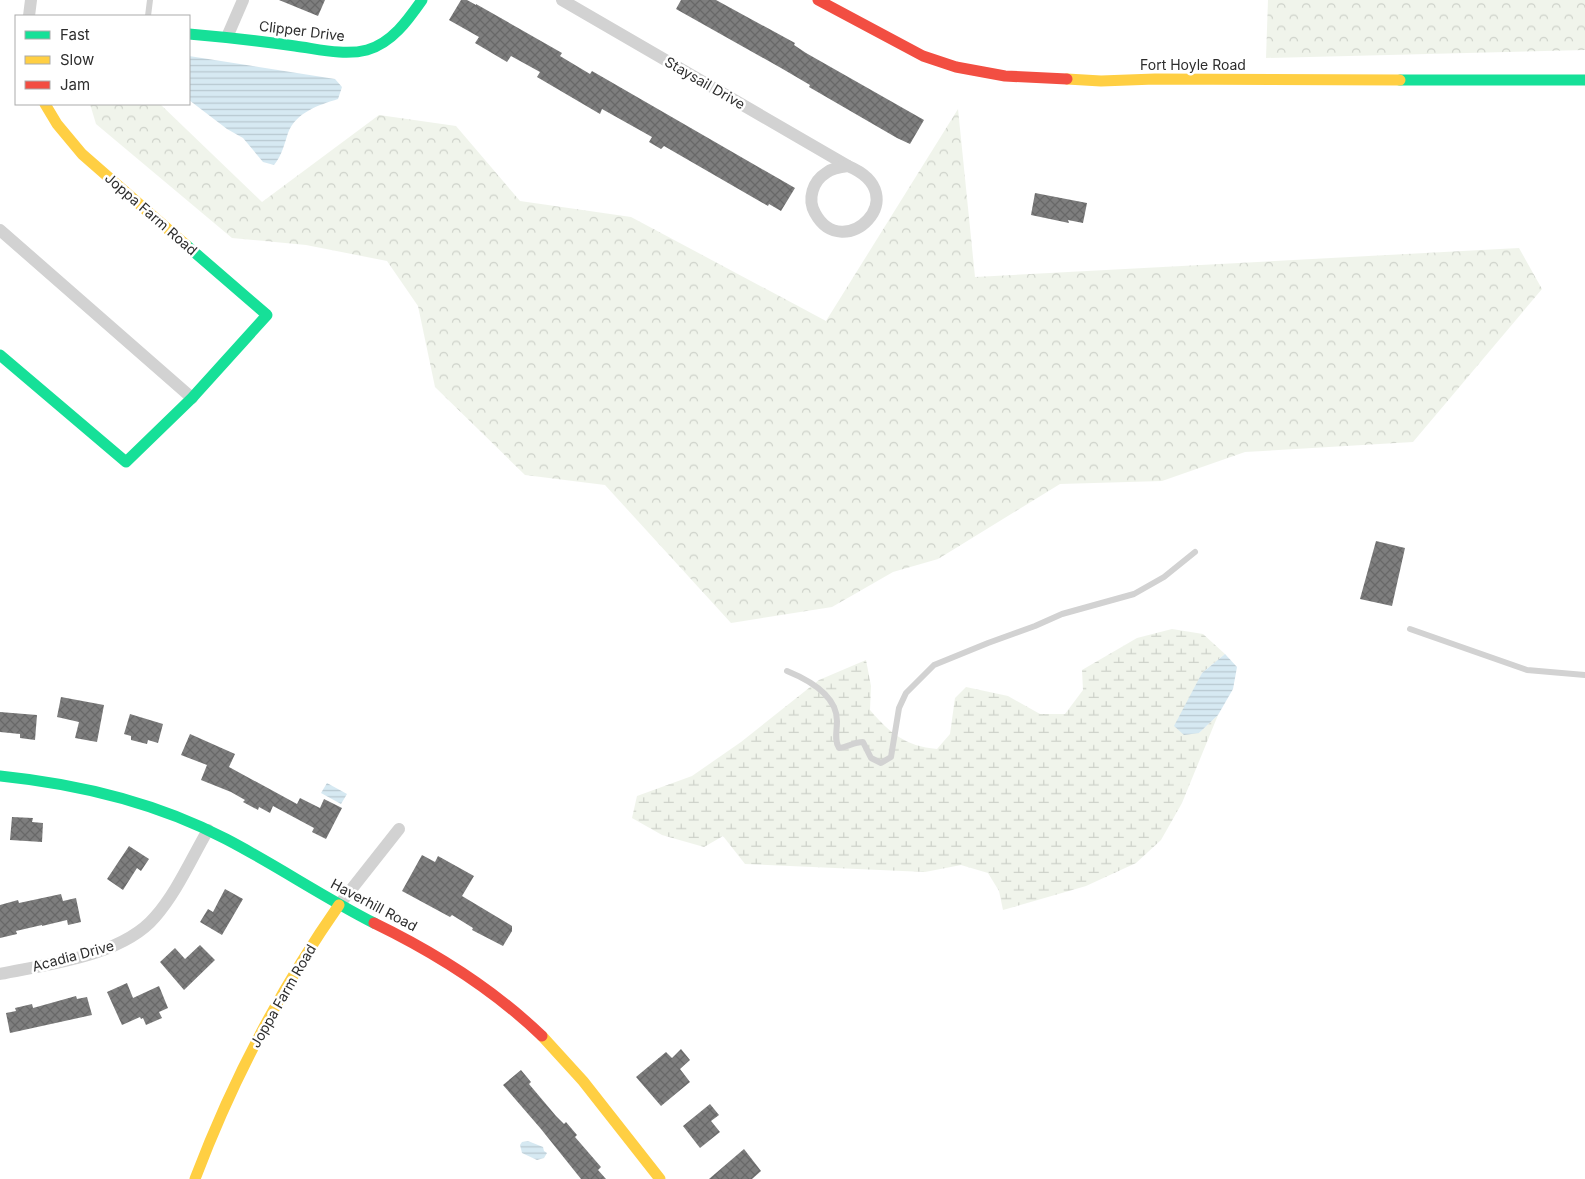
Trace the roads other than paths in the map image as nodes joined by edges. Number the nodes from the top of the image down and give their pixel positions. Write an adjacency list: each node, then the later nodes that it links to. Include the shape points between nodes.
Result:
1 (31, 0): 7 (street)
2 (150, 0): 8 (lane)
3 (243, 0): 10 (street)
4 (422, 0): 10 (street, Clipper Drive, via 395,33 368,49 340,52)
5 (562, 0): 13 (street, Staysail Drive)
6 (818, 0): 11 (street, Fort Hoyle Road, via 923,56 956,68 1005,76 1102,81 1155,78)
7 (29, 15)
8 (148, 15)
9 (190, 34): 10 (street, Clipper Drive)
10 (227, 37)
11 (1585, 80)
12 (45, 105): 16 (street, Joppa Farm Road, via 48,113 82,154 267,315)
13 (848, 166): 13 (street, Staysail Drive, via 866,176 872,184 876,204 872,214 858,228 836,231 826,227 816,215 811,199 813,188 827,172)
14 (0, 230): 16 (street)
15 (0, 355): 16 (street, via 126,462)
16 (192, 398)
17 (1195, 552): 19 (lane, via 1164,577 1134,594 1062,614 934,666 906,693 899,708 891,757 881,763 871,758 862,742 839,748 835,742 837,712 830,698)
18 (1410, 629): 20 (lane, via 1528,670)
19 (787, 671)
20 (1585, 675)
21 (0, 776): 23 (street, Haverhill Road, via 67,784 108,794 174,815)
22 (399, 829): 24 (street, Joppa Farm Road)
23 (208, 830): 24 (street, Haverhill Road); 25 (street, Acadia Drive, via 168,901 140,931 106,950)
24 (339, 905): 26 (street, Joppa Farm Road, via 255,1042 225,1104); 27 (street, Haverhill Road, via 467,973 534,1027 607,1110)
25 (0, 974)
26 (195, 1179)
27 (660, 1179)

